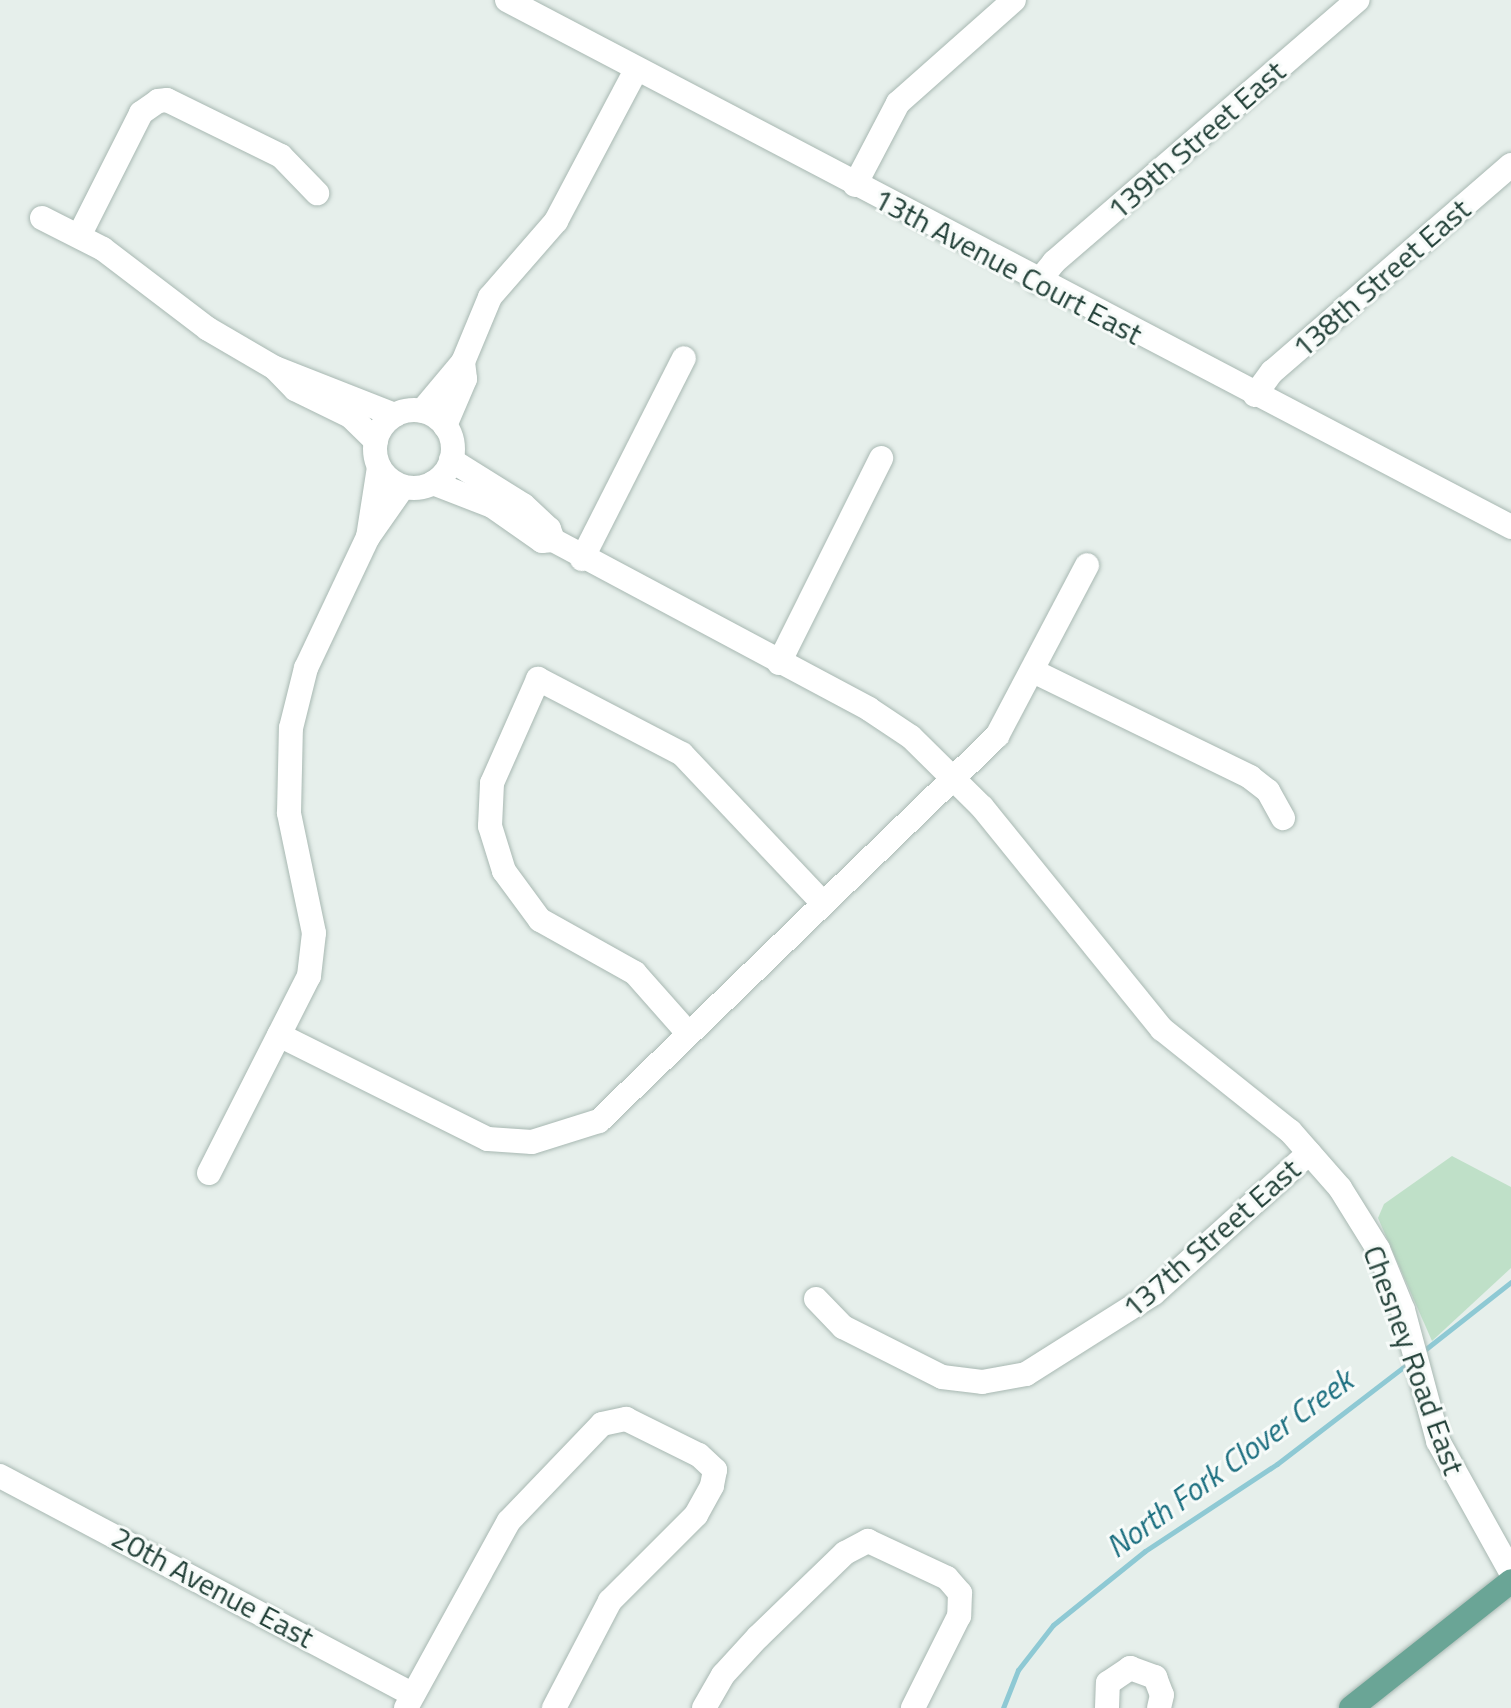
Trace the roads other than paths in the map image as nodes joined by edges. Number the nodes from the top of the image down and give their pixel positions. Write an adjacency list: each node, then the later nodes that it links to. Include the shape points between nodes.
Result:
1 (507, 0): 4 (street, 13th Avenue Court East)
2 (1014, 0): 6 (street, via 898,103)
3 (1358, 0): 10 (street, 139th Street East, via 1054,262)
4 (635, 72): 6 (street, 13th Avenue Court East); 12 (street, via 562,211 490,297)
5 (1511, 165): 14 (street, 138th Street East, via 1272,372)
6 (855, 185): 10 (street, 13th Avenue Court East)
7 (317, 193): 9 (street, via 281,156 167,100 158,101 141,113)
8 (42, 218): 9 (street)
9 (79, 236): 13 (street, via 208,329)
10 (1038, 282): 14 (street, 13th Avenue Court East)
11 (684, 358): 27 (street)
12 (463, 362): 15 (street); 17 (street, via 465,379)
13 (275, 368): 16 (street); 18 (street, via 295,389 350,416)
14 (1255, 395): 24 (street, 13th Avenue Court East)
15 (422, 411): 16 (street); 17 (street)
16 (395, 415): 18 (street)
17 (445, 426): 20 (street, via 453,444)
18 (376, 441): 21 (street)
19 (881, 458): 29 (street)
20 (451, 460): 22 (street); 26 (street, via 523,505 549,529)
21 (379, 467): 23 (street); 25 (street)
22 (433, 483): 23 (street); 26 (street, via 492,506 542,541)
23 (403, 487): 25 (street)
24 (1511, 527)
25 (368, 537): 35 (street, via 306,668 291,728 289,813 314,942 309,976)
26 (553, 540): 27 (street, Chesney Road East)
27 (582, 559): 29 (street, Chesney Road East)
28 (1087, 565): 30 (street)
29 (779, 663): 31 (street, Chesney Road East, via 888,720)
30 (1033, 671): 31 (street, via 997,736); 32 (street, via 1250,777 1268,791)
31 (956, 778): 33 (street); 36 (street, Chesney Road East, via 1162,1029 1273,1116)
32 (1283, 818)
33 (823, 903): 34 (street); 34 (street, via 682,754 538,679 492,783 490,826 504,871 540,920 635,973)
34 (688, 1033): 35 (street, via 599,1121 520,1143 459,1130)
35 (279, 1035): 37 (street)
36 (1309, 1153): 38 (street, 137th Street East, via 1154,1293 1026,1374 982,1382 942,1377 843,1327); 40 (street, Chesney Road East, via 1373,1239 1451,1472)
37 (209, 1173)
38 (816, 1299)
39 (0, 1476): 42 (street, 20th Avenue East)
40 (1511, 1572)
41 (1511, 1581): 48 (main road)
42 (409, 1701): 43 (street, via 509,1521 602,1424 618,1419 636,1422 699,1455 715,1470 705,1504 610,1601)
43 (554, 1708)
44 (704, 1708): 45 (street, via 723,1675 758,1637 845,1553 874,1541 933,1570 960,1593 959,1616)
45 (913, 1708)
46 (1107, 1708): 47 (street, via 1108,1683 1130,1668 1155,1677 1162,1695)
47 (1159, 1708)
48 (1351, 1708)

